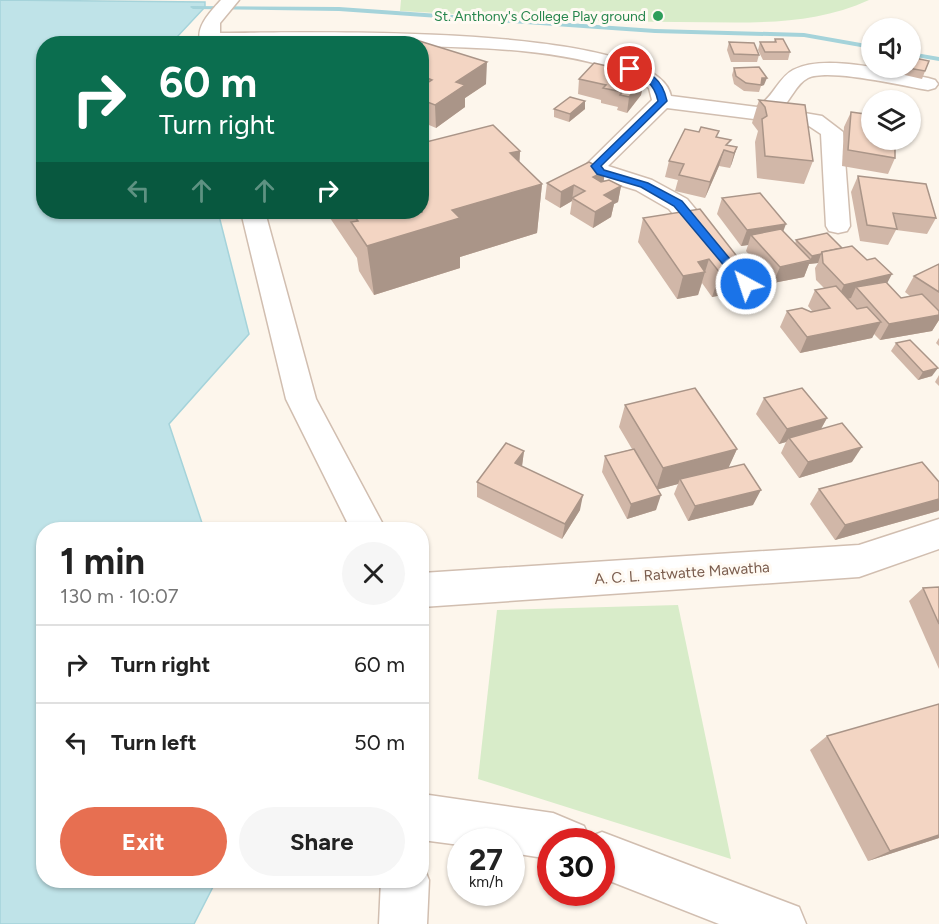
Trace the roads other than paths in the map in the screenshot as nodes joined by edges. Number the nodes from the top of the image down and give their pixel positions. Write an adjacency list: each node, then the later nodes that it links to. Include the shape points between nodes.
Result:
1 (230, 0): 2 (street, via 215,15)
2 (210, 36)
3 (429, 40): 5 (street, via 578,53 611,61 649,77 659,86)
4 (928, 84): 6 (street, via 838,70 809,71 799,74 777,106)
5 (662, 101): 6 (street); 9 (street, via 596,166 601,172 644,185 678,204)
6 (763, 112): 8 (street, via 815,120 832,132)
7 (254, 219): 10 (street, via 301,399)
8 (838, 226)
9 (746, 284)
10 (365, 522)
11 (939, 534): 12 (street, A. C. L. Ratwatte Mawatha, via 859,561)
12 (429, 590)
13 (429, 817): 14 (street)
14 (537, 834)
15 (615, 860): 18 (street)
16 (405, 888): 17 (street)
17 (403, 924)
18 (782, 924)

